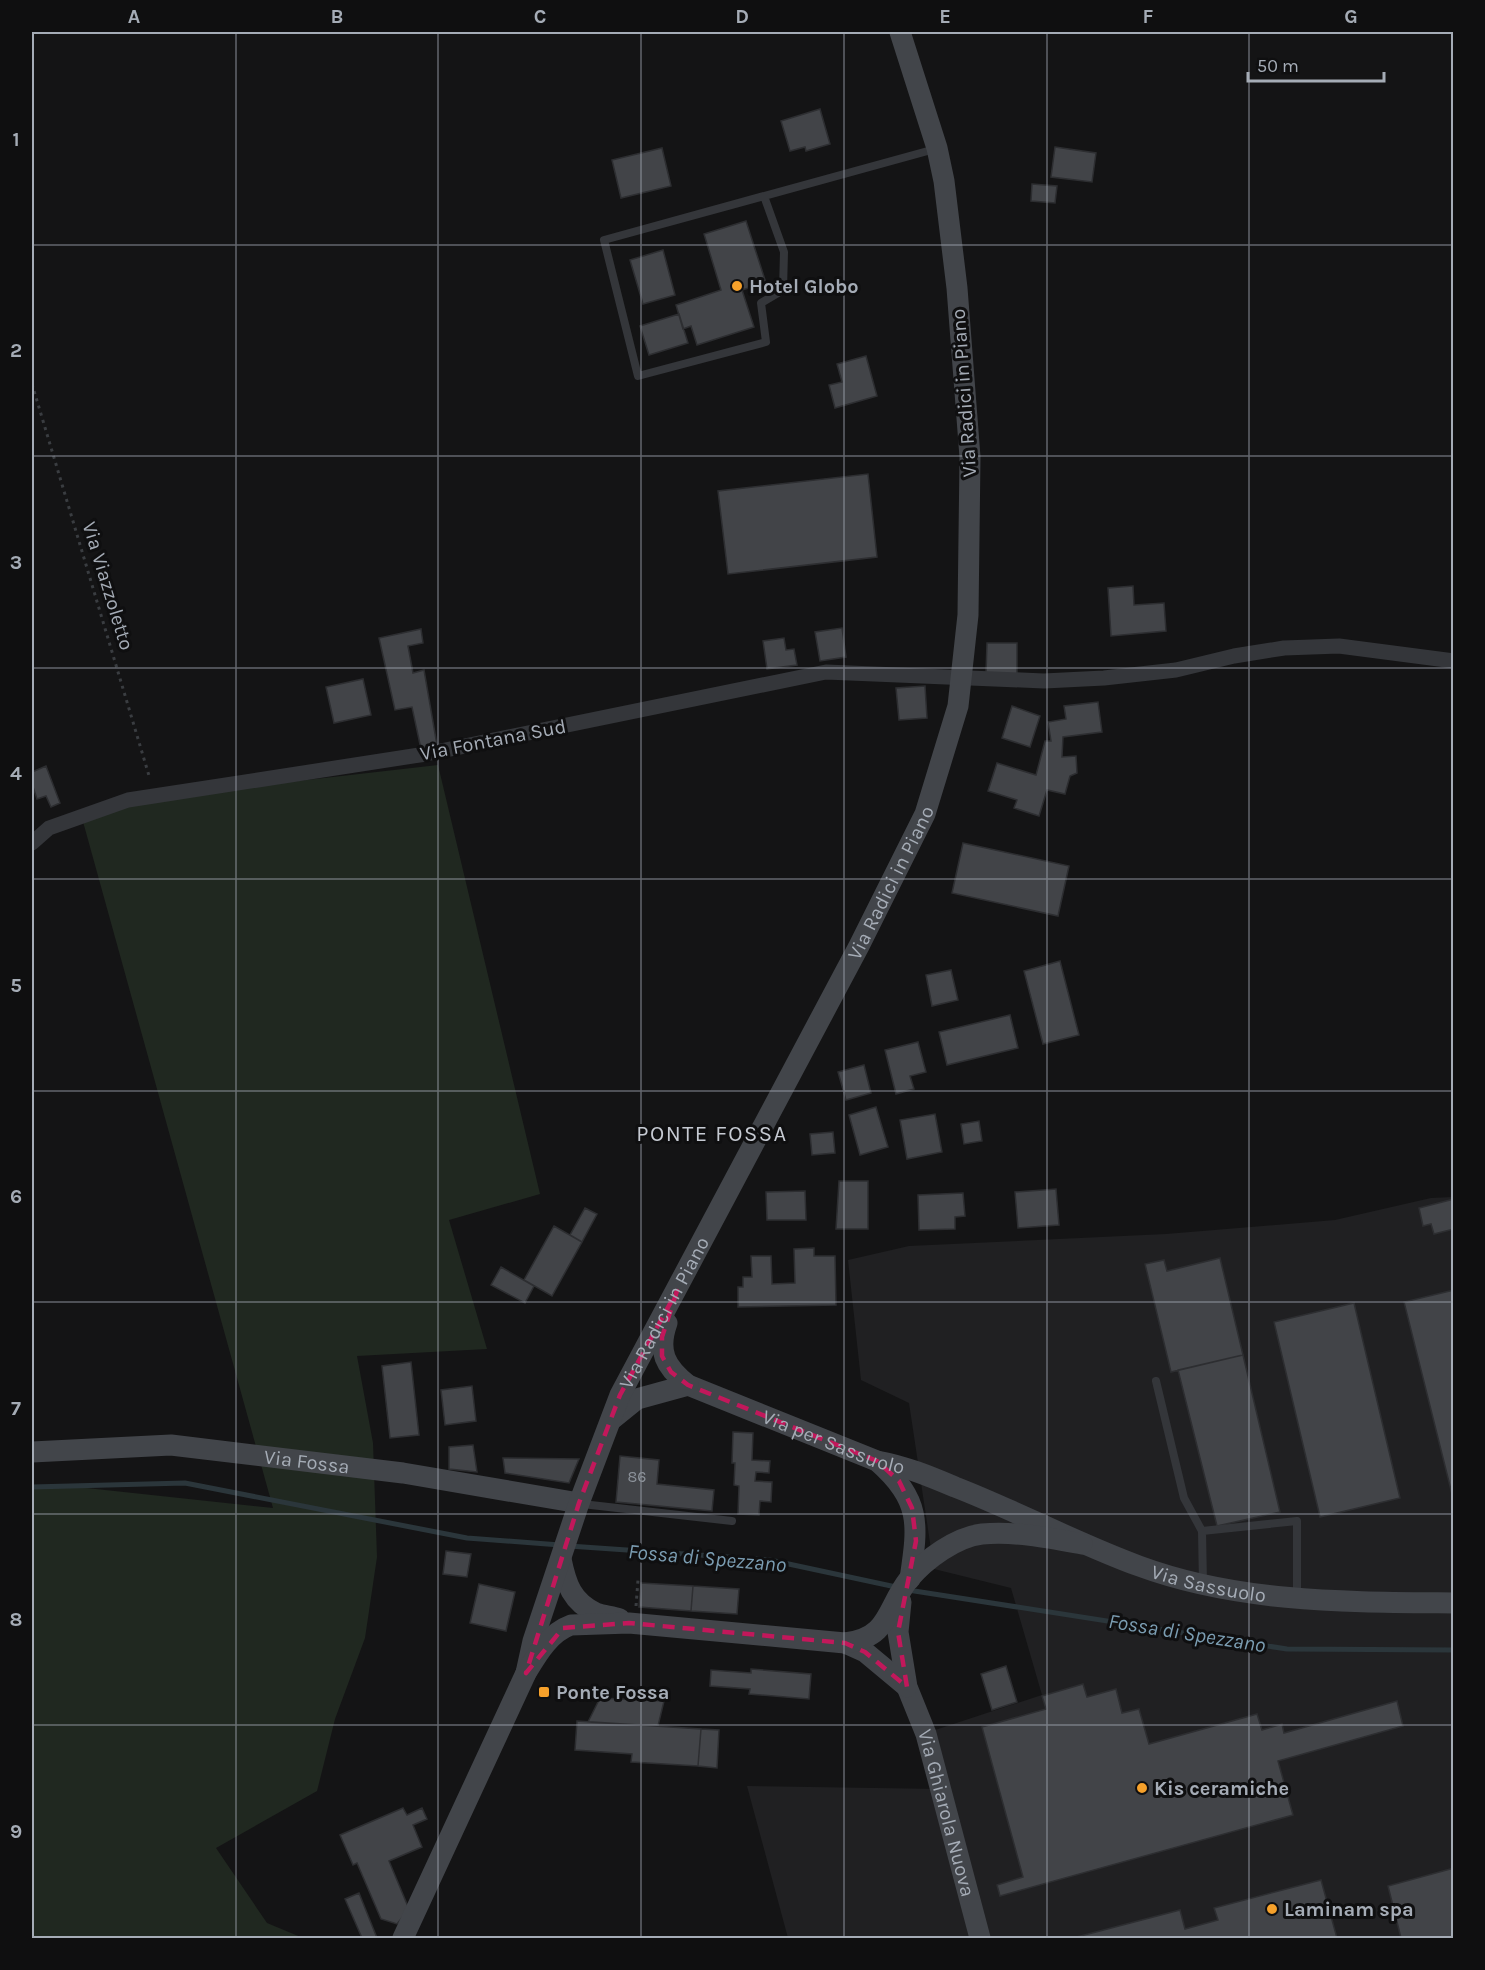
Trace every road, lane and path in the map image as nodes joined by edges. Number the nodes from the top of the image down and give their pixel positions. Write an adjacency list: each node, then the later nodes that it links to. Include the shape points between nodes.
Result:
1 (900, 32): 2 (street, Via Radici in Piano)
2 (937, 148): 3 (lane); 6 (street, Via Radici in Piano, via 957,288 970,457 968,615)
3 (764, 196): 3 (lane, via 604,240 638,376 766,342 761,303 783,290 784,252)
4 (32, 384): 7 (path, Via Viazzoletto)
5 (1454, 661): 6 (street, Via Fontana Sud, via 1339,646 1284,648 1104,678 1044,681)
6 (962, 676): 7 (street, Via Fontana Sud, via 826,672 426,754); 9 (street, Via Radici in Piano, via 958,706 925,814)
7 (156, 796): 8 (street, Via Fontana Sud, via 128,800 49,828)
8 (32, 843)
9 (677, 1291): 11 (street, via 662,1337 662,1356 671,1372); 12 (street, Via Radici in Piano, via 620,1395)
10 (1156, 1381): 18 (lane, via 1184,1498)
11 (688, 1385): 12 (street, via 637,1399); 14 (street, Via per Sassuolo)
12 (611, 1420): 16 (street, Via Radici in Piano)
13 (32, 1452): 16 (street, Via Fossa, via 171,1445 403,1473)
14 (878, 1461): 15 (street, Via per Sassuolo, via 901,1465); 21 (street, Via Ghiarola Nuova, via 899,1481 912,1508 916,1522)
15 (981, 1497): 19 (street, Via Sassuolo)
16 (579, 1503): 17 (lane); 20 (street, Via Radici in Piano)
17 (732, 1521)
18 (1202, 1531): 22 (lane); 23 (lane, via 1297,1521)
19 (1082, 1544): 21 (street, via 1030,1534 981,1534 950,1545); 22 (street, Via Sassuolo)
20 (560, 1570): 26 (street, via 579,1603 598,1614); 28 (street, Via Radici in Piano, via 533,1641)
21 (912, 1574): 25 (street, Via Ghiarola Nuova)
22 (1203, 1585): 23 (street, Via Sassuolo, via 1238,1593)
23 (1297, 1598): 24 (street, Via Sassuolo)
24 (1454, 1603)
25 (894, 1620): 27 (street, via 873,1635); 29 (street, Via Ghiarola Nuova)
26 (629, 1623): 27 (street); 28 (street, via 563,1628 543,1646)
27 (845, 1643): 29 (street, via 865,1652)
28 (526, 1673): 30 (street)
29 (907, 1687): 31 (street, Via Ghiarola Nuova, via 926,1734)
30 (403, 1938)
31 (980, 1938)

